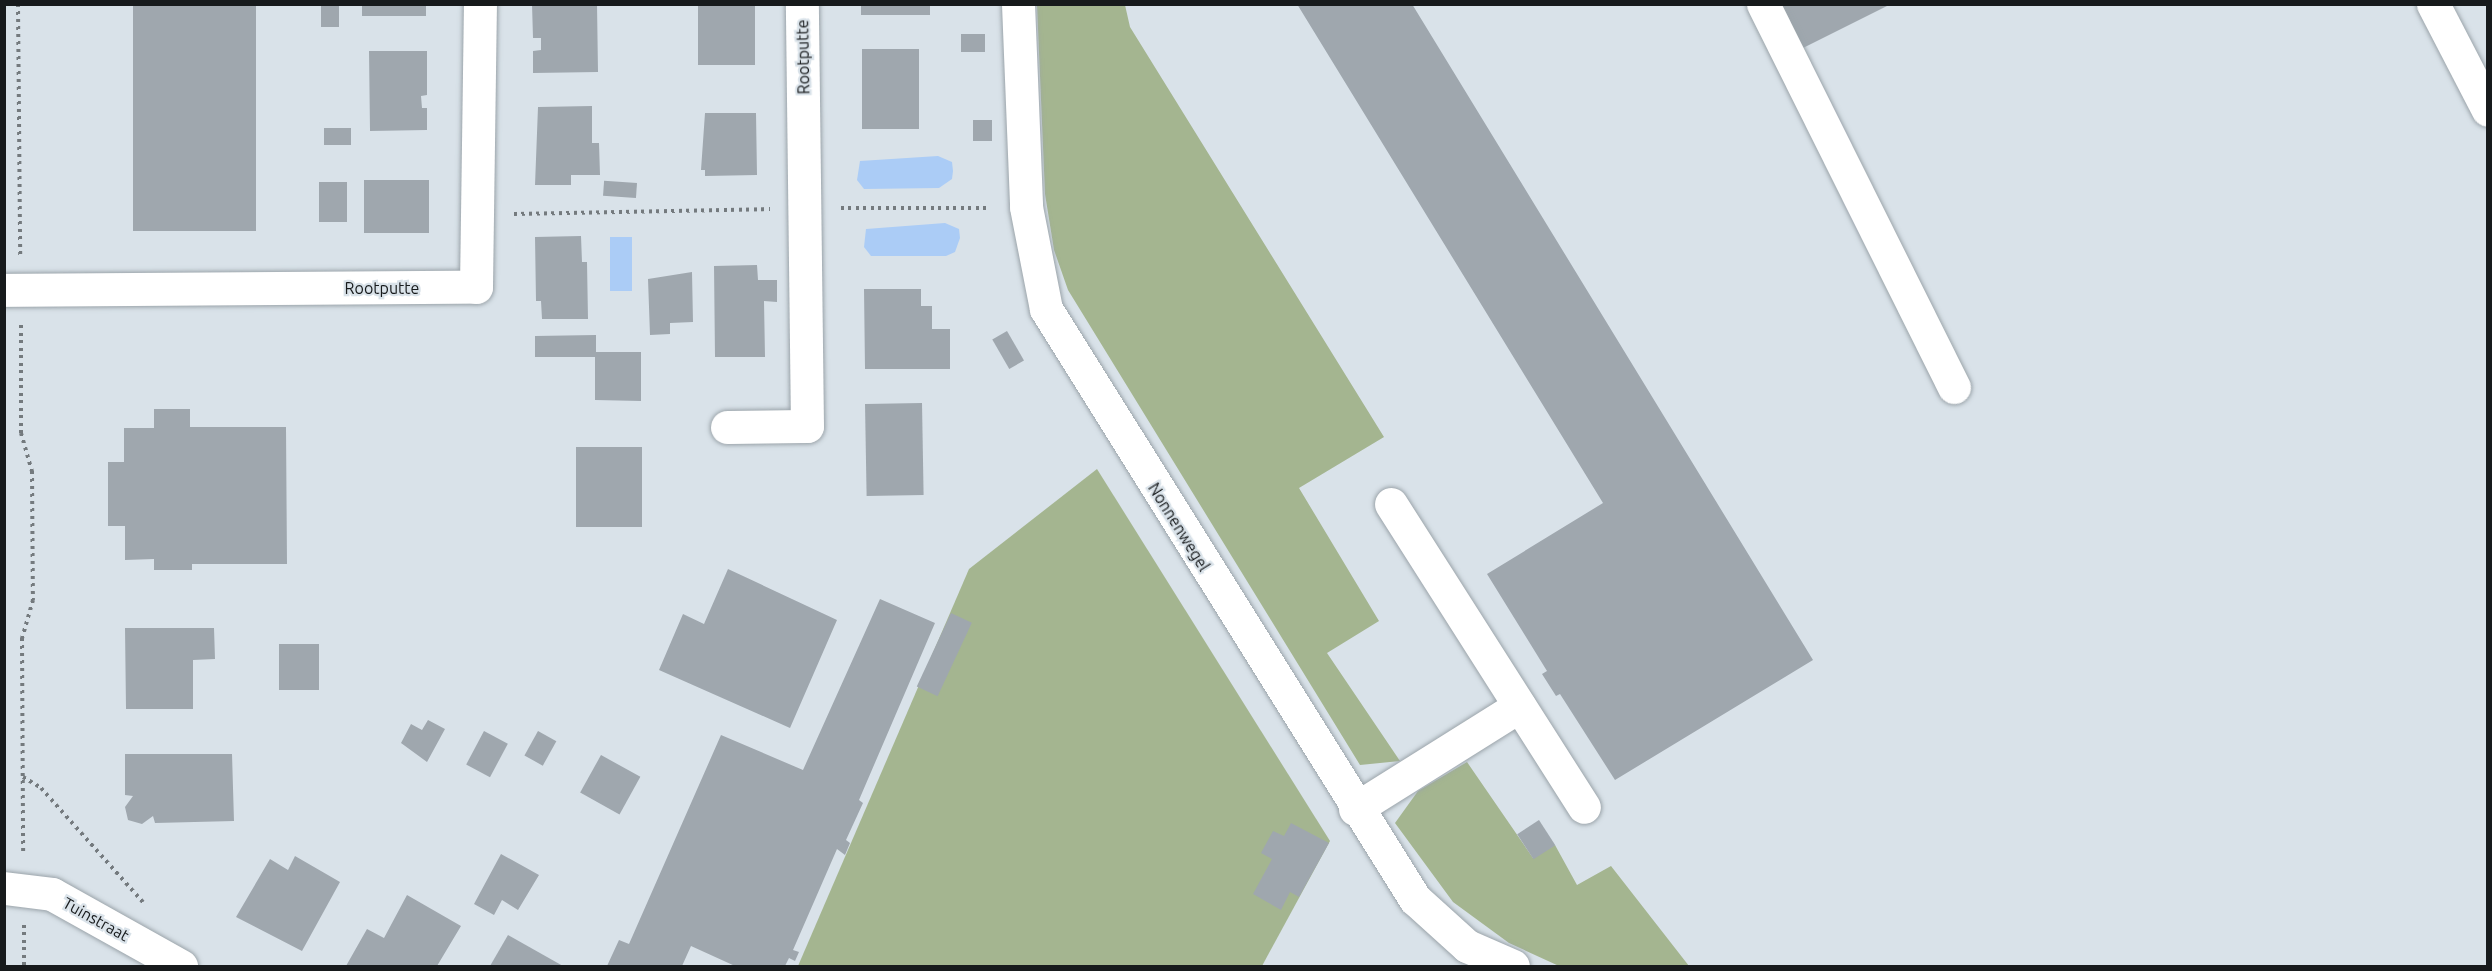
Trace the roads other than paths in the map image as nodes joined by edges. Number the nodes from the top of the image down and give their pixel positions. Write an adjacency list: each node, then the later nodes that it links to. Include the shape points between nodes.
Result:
1 (480, 4): 7 (street, Rootputte, via 476,287)
2 (802, 4): 9 (street, Rootputte, via 807,426)
3 (1018, 4): 13 (street, Nonnenwegel, via 1026,207 1046,309)
4 (1763, 4): 8 (street)
5 (2433, 4): 6 (street)
6 (2487, 110)
7 (12, 290)
8 (1954, 387)
9 (727, 427)
10 (1391, 504): 11 (street)
11 (1519, 706): 12 (street); 13 (street)
12 (1584, 807)
13 (1355, 809): 16 (street, Nonnenwegel, via 1415,898 1467,946)
14 (14, 890): 15 (street, Tuinstraat, via 52,894)
15 (181, 966)
16 (1513, 966)

